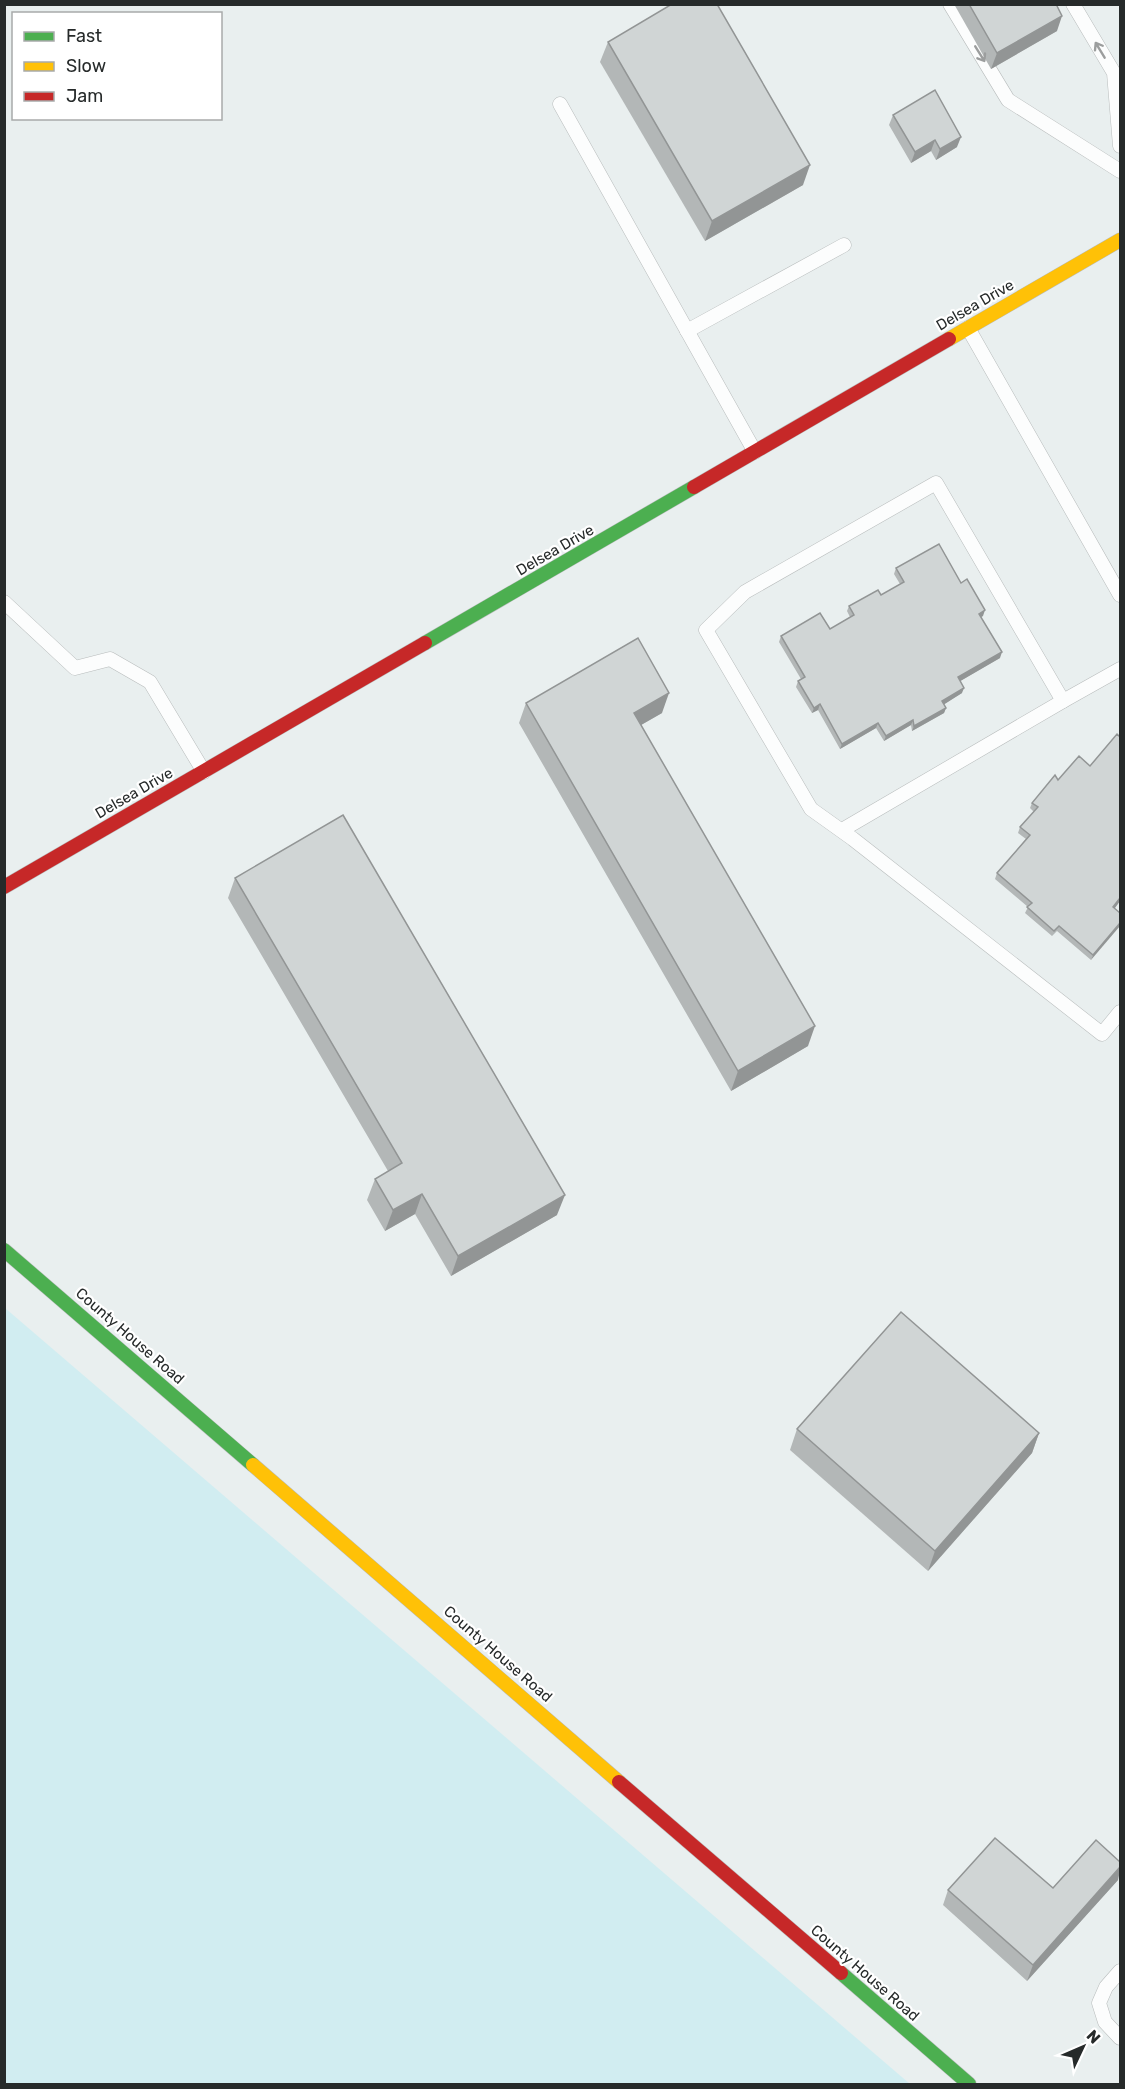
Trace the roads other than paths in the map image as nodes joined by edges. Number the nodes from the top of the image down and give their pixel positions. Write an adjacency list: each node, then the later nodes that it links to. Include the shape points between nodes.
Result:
1 (950, 4): 5 (lane, one-way to 5, via 1008,100)
2 (1073, 4): 4 (lane, one-way to 2, via 1114,73)
3 (560, 104): 9 (lane)
4 (1120, 146)
5 (1120, 171)
6 (1120, 240): 8 (main road, Delsea Drive)
7 (844, 245): 9 (lane)
8 (968, 328): 10 (main road, Delsea Drive); 11 (lane)
9 (687, 331): 10 (lane)
10 (755, 452): 15 (main road, Delsea Drive)
11 (1120, 595)
12 (4, 602): 15 (lane, via 75,668 110,659 150,682)
13 (1120, 669): 14 (lane)
14 (1063, 701): 16 (lane); 16 (lane, via 936,483 746,592 706,630 811,809)
15 (204, 772): 17 (main road, Delsea Drive)
16 (842, 830): 18 (lane, via 1102,1034)
17 (4, 887)
18 (1120, 1012)
19 (4, 1250): 22 (main road, County House Road)
20 (1120, 1971): 21 (lane, via 1106,1987 1100,2003 1105,2022)
21 (1120, 2038)
22 (969, 2085)

